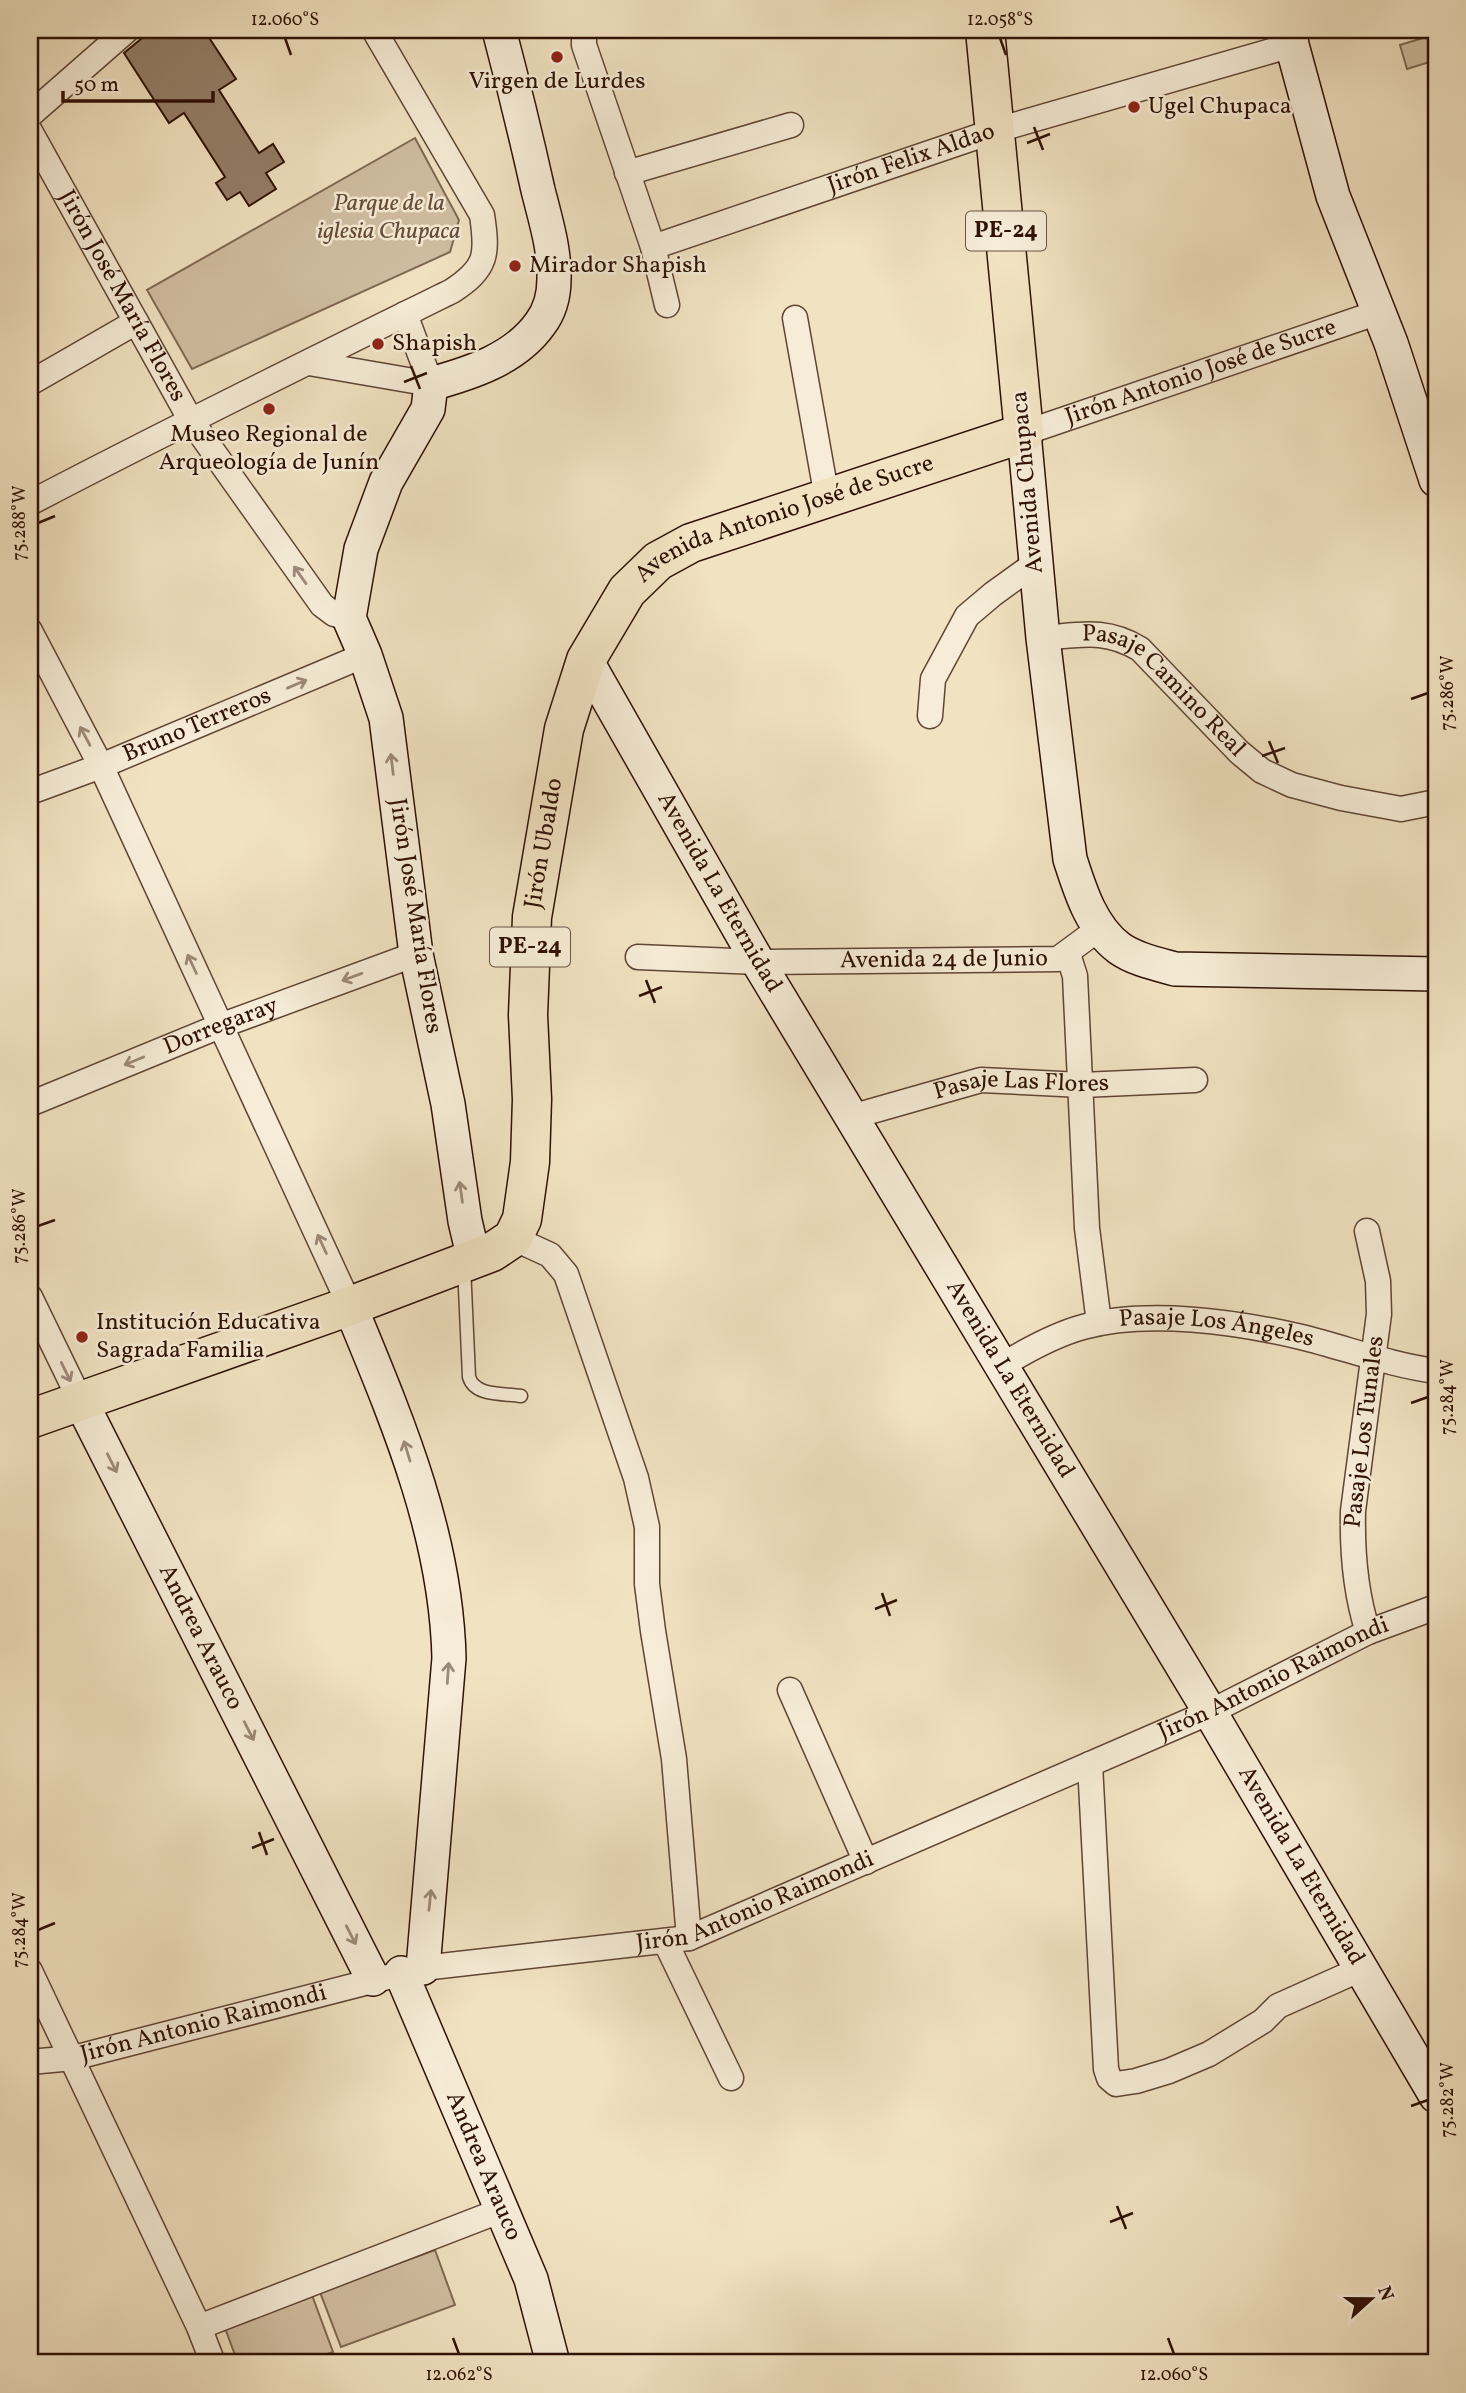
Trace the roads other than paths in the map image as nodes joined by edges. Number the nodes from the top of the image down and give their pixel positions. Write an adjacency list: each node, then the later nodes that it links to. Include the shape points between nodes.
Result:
1 (127, 30): 7 (street)
2 (374, 30): 15 (street, via 482,215 486,244 482,263 471,278)
3 (499, 30): 20 (street, via 548,230 555,277 551,302 542,322 507,355)
4 (584, 30): 11 (street, via 583,45)
5 (985, 30): 10 (highway, Avenida Chupaca / PE-24)
6 (1291, 37): 10 (street, Jirón Felix Aldao); 14 (street, via 1333,196)
7 (30, 115)
8 (791, 125): 11 (street)
9 (30, 131): 17 (street, Jirón José María Flores)
10 (997, 131): 12 (street, Jirón Felix Aldao); 22 (highway, Avenida Chupaca / PE-24)
11 (627, 173): 12 (street)
12 (653, 247): 13 (street)
13 (667, 305)
14 (1379, 312): 22 (street, Jirón Antonio José de Sucre); 23 (street)
15 (405, 314): 18 (street); 20 (street)
16 (795, 318): 24 (street)
17 (136, 322): 19 (street); 21 (street, Jirón José María Flores)
18 (309, 363): 20 (street); 21 (street)
19 (30, 383)
20 (431, 384): 27 (street, via 429,409 386,482 361,549)
21 (190, 419): 25 (street); 27 (street, Jirón José María Flores, one-way to 21, via 321,605)
22 (1024, 433): 24 (highway, Avenida Antonio José de Sucre / PE-24); 26 (street, Avenida Chupaca)
23 (1436, 480)
24 (827, 498): 31 (highway, Avenida Antonio José de Sucre / PE-24, via 691,543 658,561 627,591)
25 (30, 503)
26 (1036, 563): 29 (street, Avenida Chupaca); 32 (street, via 967,616 933,679)
27 (349, 618): 30 (street, Jirón José María Flores)
28 (30, 631): 33 (street, one-way to 28)
29 (1043, 638): 35 (street, Pasaje Camino Real, via 1105,634 1122,638 1140,649 1239,752 1262,771 1292,785 1402,809); 36 (street, Avenida Chupaca, via 1070,859)
30 (365, 655): 33 (street, Bruno Terreros, one-way to 30); 37 (street, Jirón José María Flores, one-way to 30, via 386,718)
31 (586, 660): 40 (street, Avenida La Eternidad); 48 (highway, Jirón Ubaldo / PE-24, via 564,729 532,917 530,1162 522,1219)
32 (930, 716)
33 (101, 766): 34 (street, Bruno Terreros); 42 (street, one-way to 33)
34 (30, 792)
35 (1436, 802)
36 (1100, 928): 38 (street, Avenida 24 de Junio); 41 (street, via 1120,949 1175,969)
37 (416, 954): 42 (street, Dorregaray, one-way to 42); 49 (street, Jirón José María Flores, one-way to 37, via 448,1104)
38 (1068, 954): 40 (street, Avenida 24 de Junio, via 1058,959); 44 (street, via 1075,976)
39 (638, 957): 40 (street, Avenida 24 de Junio)
40 (758, 962): 46 (street, Avenida La Eternidad)
41 (1436, 974)
42 (220, 1026): 45 (street, Dorregaray, one-way to 45); 51 (street, one-way to 42)
43 (1195, 1080): 44 (street, Pasaje Las Flores)
44 (1082, 1086): 46 (street, Pasaje Las Flores, via 981,1080); 52 (street, via 1089,1248)
45 (30, 1104)
46 (851, 1117): 54 (street, Avenida La Eternidad)
47 (1367, 1231): 53 (street, Pasaje Los Tunales, via 1378,1281)
48 (513, 1238): 49 (highway); 65 (street, via 550,1255 566,1274 636,1478 647,1527 647,1584 674,1759)
49 (469, 1261): 51 (highway); 56 (lane, via 471,1384 478,1391)
50 (30, 1297): 57 (street, Andrea Arauco, one-way to 57)
51 (350, 1306): 57 (highway); 69 (street, one-way to 51, via 449,1658 448,1614 431,1529 401,1430)
52 (1099, 1323): 53 (street, Pasaje Los Ángeles, via 1150,1318 1221,1323 1301,1337); 54 (street, Pasaje Los Ángeles, via 1046,1341)
53 (1375, 1358): 55 (street, Pasaje Los Ángeles); 60 (street, Pasaje Los Tunales, via 1352,1541)
54 (1001, 1366): 62 (street, Avenida La Eternidad)
55 (1436, 1371)
56 (521, 1395)
57 (81, 1402): 58 (highway); 69 (street, Andrea Arauco, one-way to 69)
58 (30, 1419)
59 (1436, 1607): 60 (street, Jirón Antonio Raimondi)
60 (1368, 1632): 62 (street, Jirón Antonio Raimondi)
61 (790, 1690): 64 (street)
62 (1210, 1712): 63 (street, Jirón Antonio Raimondi); 67 (street, Avenida La Eternidad)
63 (1090, 1764): 64 (street, Jirón Antonio Raimondi); 67 (street, via 1106,2069 1116,2084 1169,2071 1209,2054 1263,2021 1278,2006)
64 (866, 1861): 65 (street, Jirón Antonio Raimondi)
65 (689, 1938): 66 (street, Jirón Antonio Raimondi)
66 (665, 1941): 69 (street, Jirón Antonio Raimondi); 72 (street)
67 (1361, 1969): 73 (street, Avenida La Eternidad)
68 (30, 1971): 70 (street)
69 (399, 1974): 70 (street, Jirón Antonio Raimondi); 74 (street, Andrea Arauco)
70 (73, 2058): 71 (street, Jirón Antonio Raimondi); 75 (street)
71 (30, 2062)
72 (731, 2078)
73 (1436, 2096)
74 (502, 2210): 75 (street); 77 (street, Andrea Arauco, via 531,2279)
75 (199, 2327): 76 (street)
76 (213, 2363)
77 (553, 2363)

